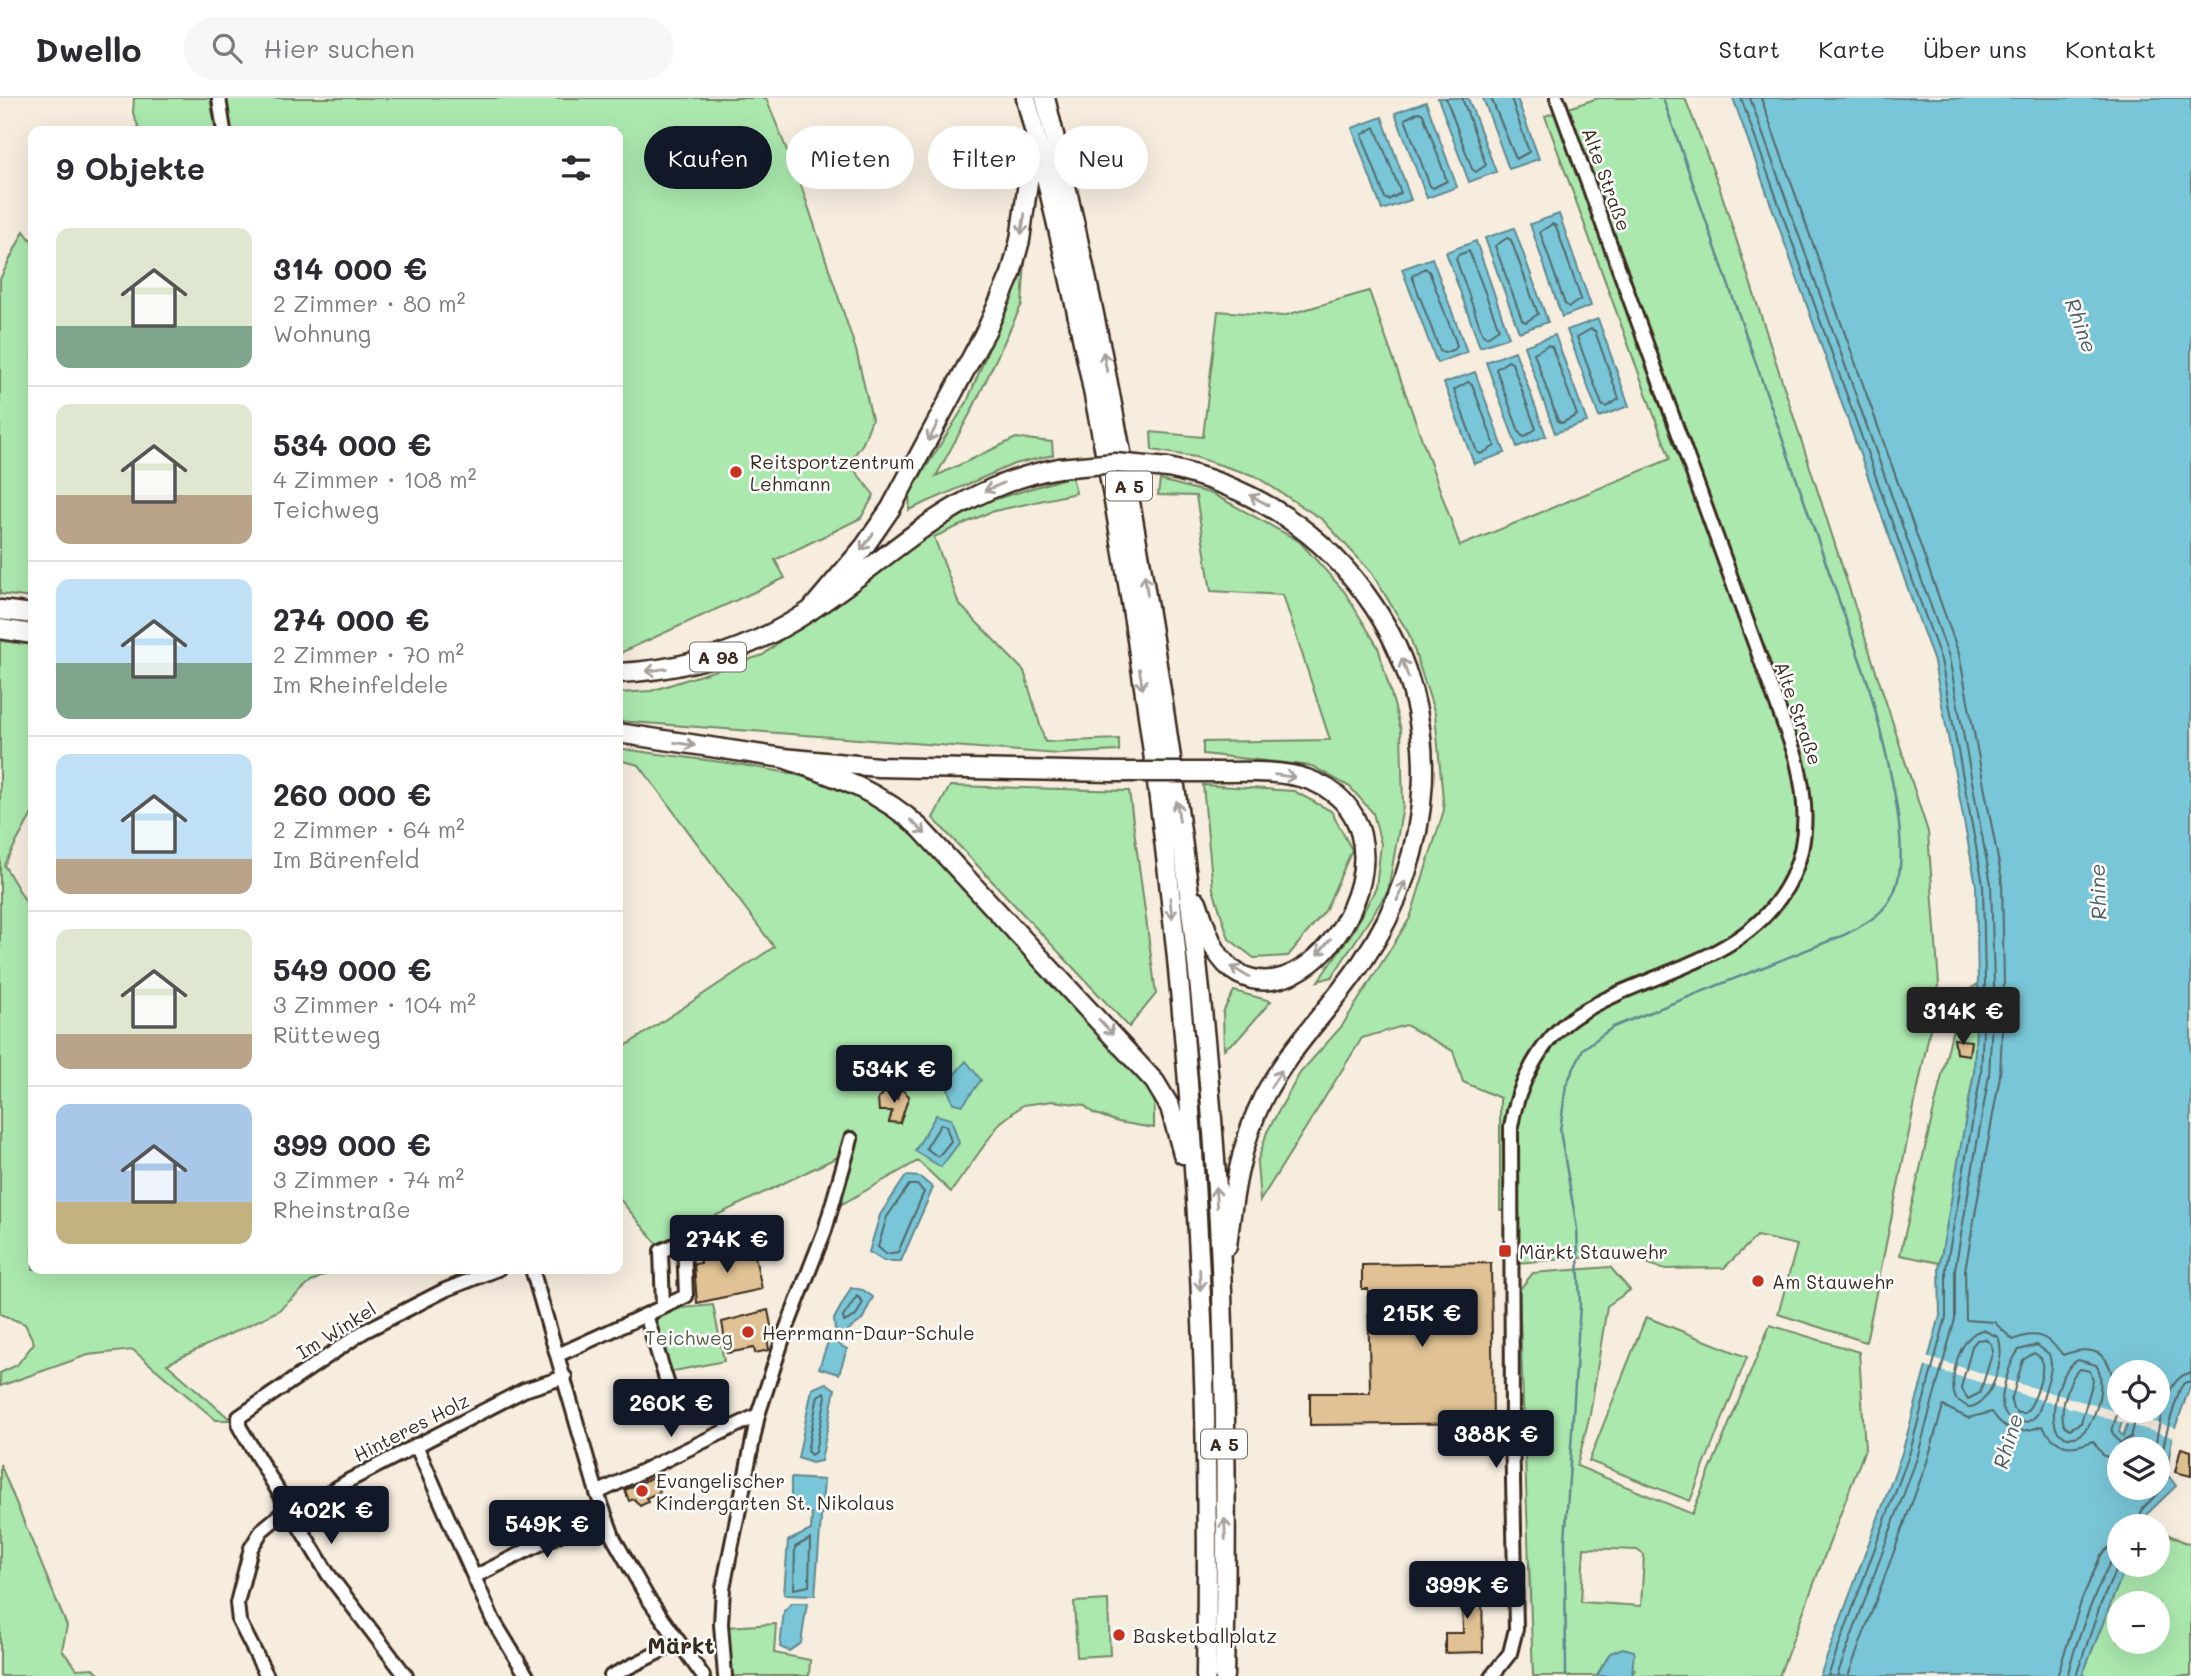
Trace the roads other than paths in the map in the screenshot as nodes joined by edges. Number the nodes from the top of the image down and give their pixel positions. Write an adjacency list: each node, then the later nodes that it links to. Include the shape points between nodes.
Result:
1 (219, 98): 5 (street)
2 (1026, 98): 6 (highway, A 5)
3 (1045, 98): 17 (highway, A 5, one-way to 3, via 1121,439)
4 (1557, 98): 35 (street, Alte Straße, via 1796,757 1803,784 1805,831 1784,894 1753,930 1707,957 1576,1016 1539,1055 1515,1100 1511,1127 1516,1629)
5 (223, 126)
6 (1033, 126)
7 (1040, 155): 19 (highway, A 5, one-way to 19, via 1101,439 1142,681 1176,953)
8 (1028, 189): 10 (highway, one-way to 10, via 1010,274 987,329 904,485 863,547)
9 (0, 610): 11 (highway)
10 (810, 611): 14 (highway, A 98, one-way to 14, via 713,659); 22 (highway, one-way to 10, bridge, via 1234,1186 1264,1097 1387,922 1405,882 1423,808 1417,709 1398,650 1382,619 1339,561 1287,516 1226,485 1168,468 1115,463 1015,478 951,508)
11 (28, 613)
12 (0, 629): 13 (highway)
13 (28, 633)
14 (623, 672)
15 (623, 734): 16 (highway, one-way to 16)
16 (783, 758): 17 (highway, one-way to 17, bridge, via 878,766 1217,772 1306,779 1336,796 1360,827 1365,845 1361,883 1343,921 1313,961 1278,981 1256,981 1236,973 1220,957); 19 (highway, one-way to 19, via 863,788 902,811 1128,1051 1170,1107)
17 (1188, 878): 22 (highway, A 5, one-way to 17)
18 (851, 1139): 28 (street, via 825,1230 783,1335)
19 (1196, 1212): 42 (highway, A 5, one-way to 42, via 1207,1455)
20 (485, 1274): 32 (street, Im Winkel, via 363,1332 239,1417 239,1426)
21 (534, 1274): 25 (street)
22 (1222, 1289): 43 (highway, A 5, one-way to 22)
23 (663, 1307): 23 (street, via 686,1296 684,1241 661,1251); 24 (street)
24 (646, 1315): 25 (street); 27 (street)
25 (558, 1355): 26 (street)
26 (565, 1377): 29 (street, Hinteres Holz, via 524,1390); 30 (street)
27 (672, 1398)
28 (758, 1415): 30 (street); 41 (street, via 723,1588)
29 (416, 1445): 32 (street, Hinteres Holz); 33 (street)
30 (597, 1493): 31 (street)
31 (604, 1511): 33 (street); 34 (street, via 625,1563)
32 (293, 1515): 36 (street, Hinteres Holz, via 279,1516 262,1530 240,1582 239,1621); 37 (street, via 328,1573)
33 (474, 1577): 38 (street, via 493,1620)
34 (677, 1643): 39 (street); 40 (street)
35 (1501, 1673)
36 (267, 1676)
37 (406, 1676)
38 (527, 1676)
39 (611, 1676)
40 (703, 1676)
41 (726, 1676)
42 (1206, 1676)
43 (1224, 1676)

